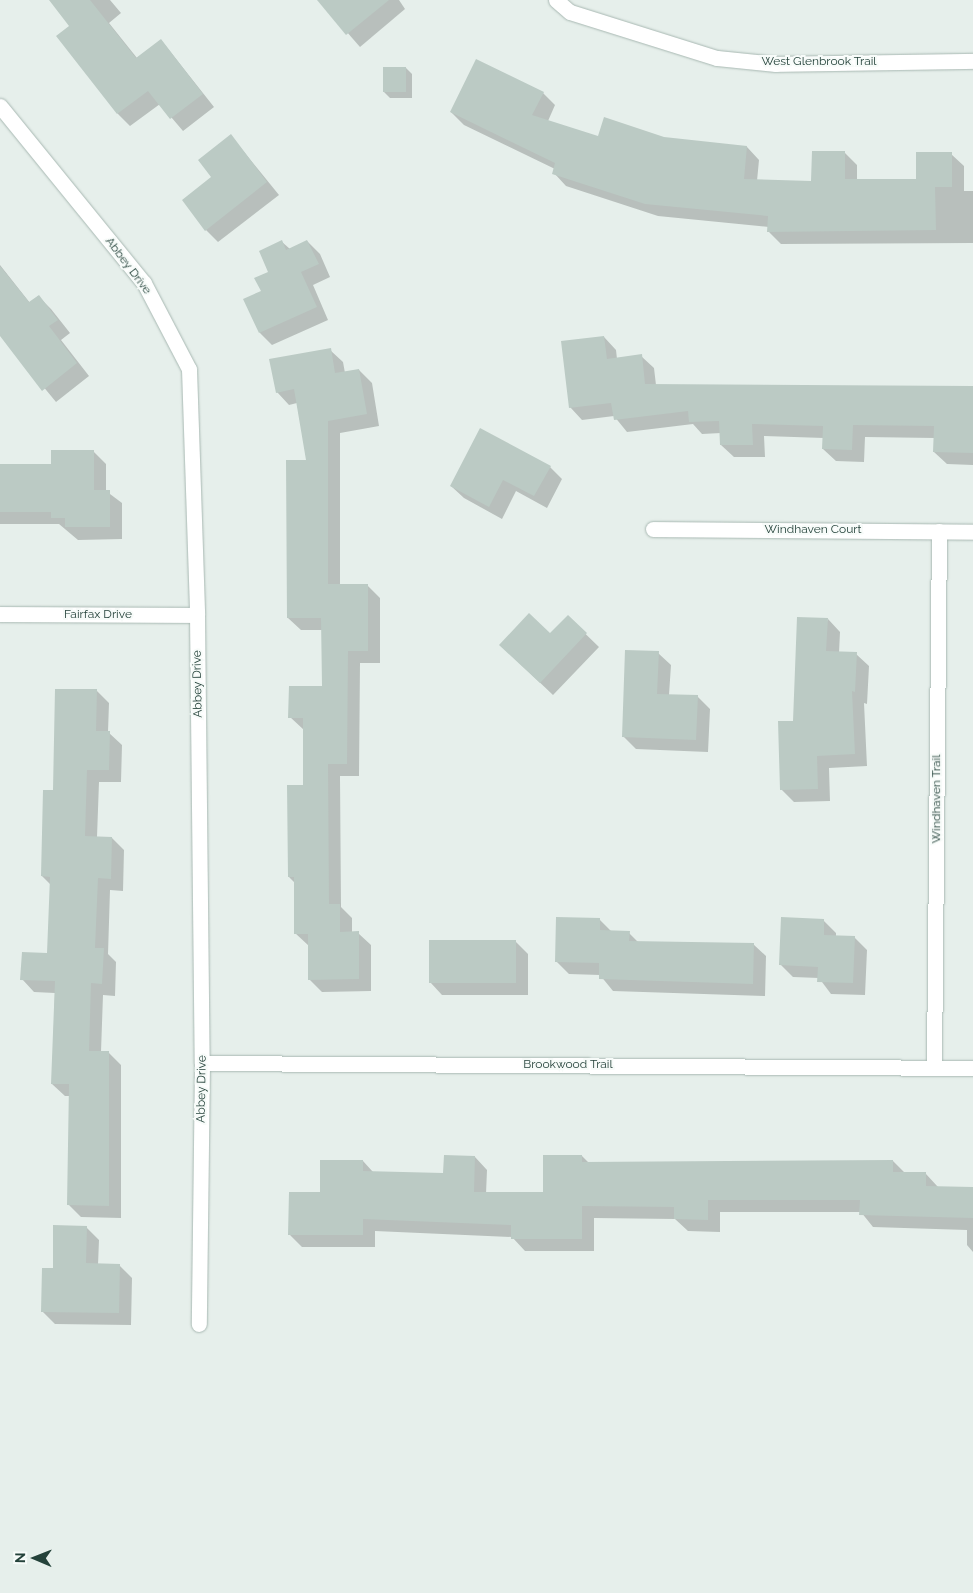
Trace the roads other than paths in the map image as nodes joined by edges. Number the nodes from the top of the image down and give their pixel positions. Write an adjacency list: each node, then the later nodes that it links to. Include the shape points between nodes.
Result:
1 (556, 0): 2 (street, West Glenbrook Trail, via 570,12 716,58 776,64)
2 (973, 61)
3 (0, 106): 8 (street, Abbey Drive, via 144,283 189,369)
4 (653, 529): 5 (street, Windhaven Court)
5 (939, 531): 6 (street, Windhaven Court); 10 (street, Windhaven Trail)
6 (973, 532)
7 (0, 614): 8 (street, Fairfax Drive)
8 (197, 616): 9 (street, Abbey Drive)
9 (202, 1063): 10 (street, Brookwood Trail); 12 (street, Abbey Drive)
10 (934, 1067): 11 (street, Brookwood Trail)
11 (973, 1068)
12 (199, 1324)

